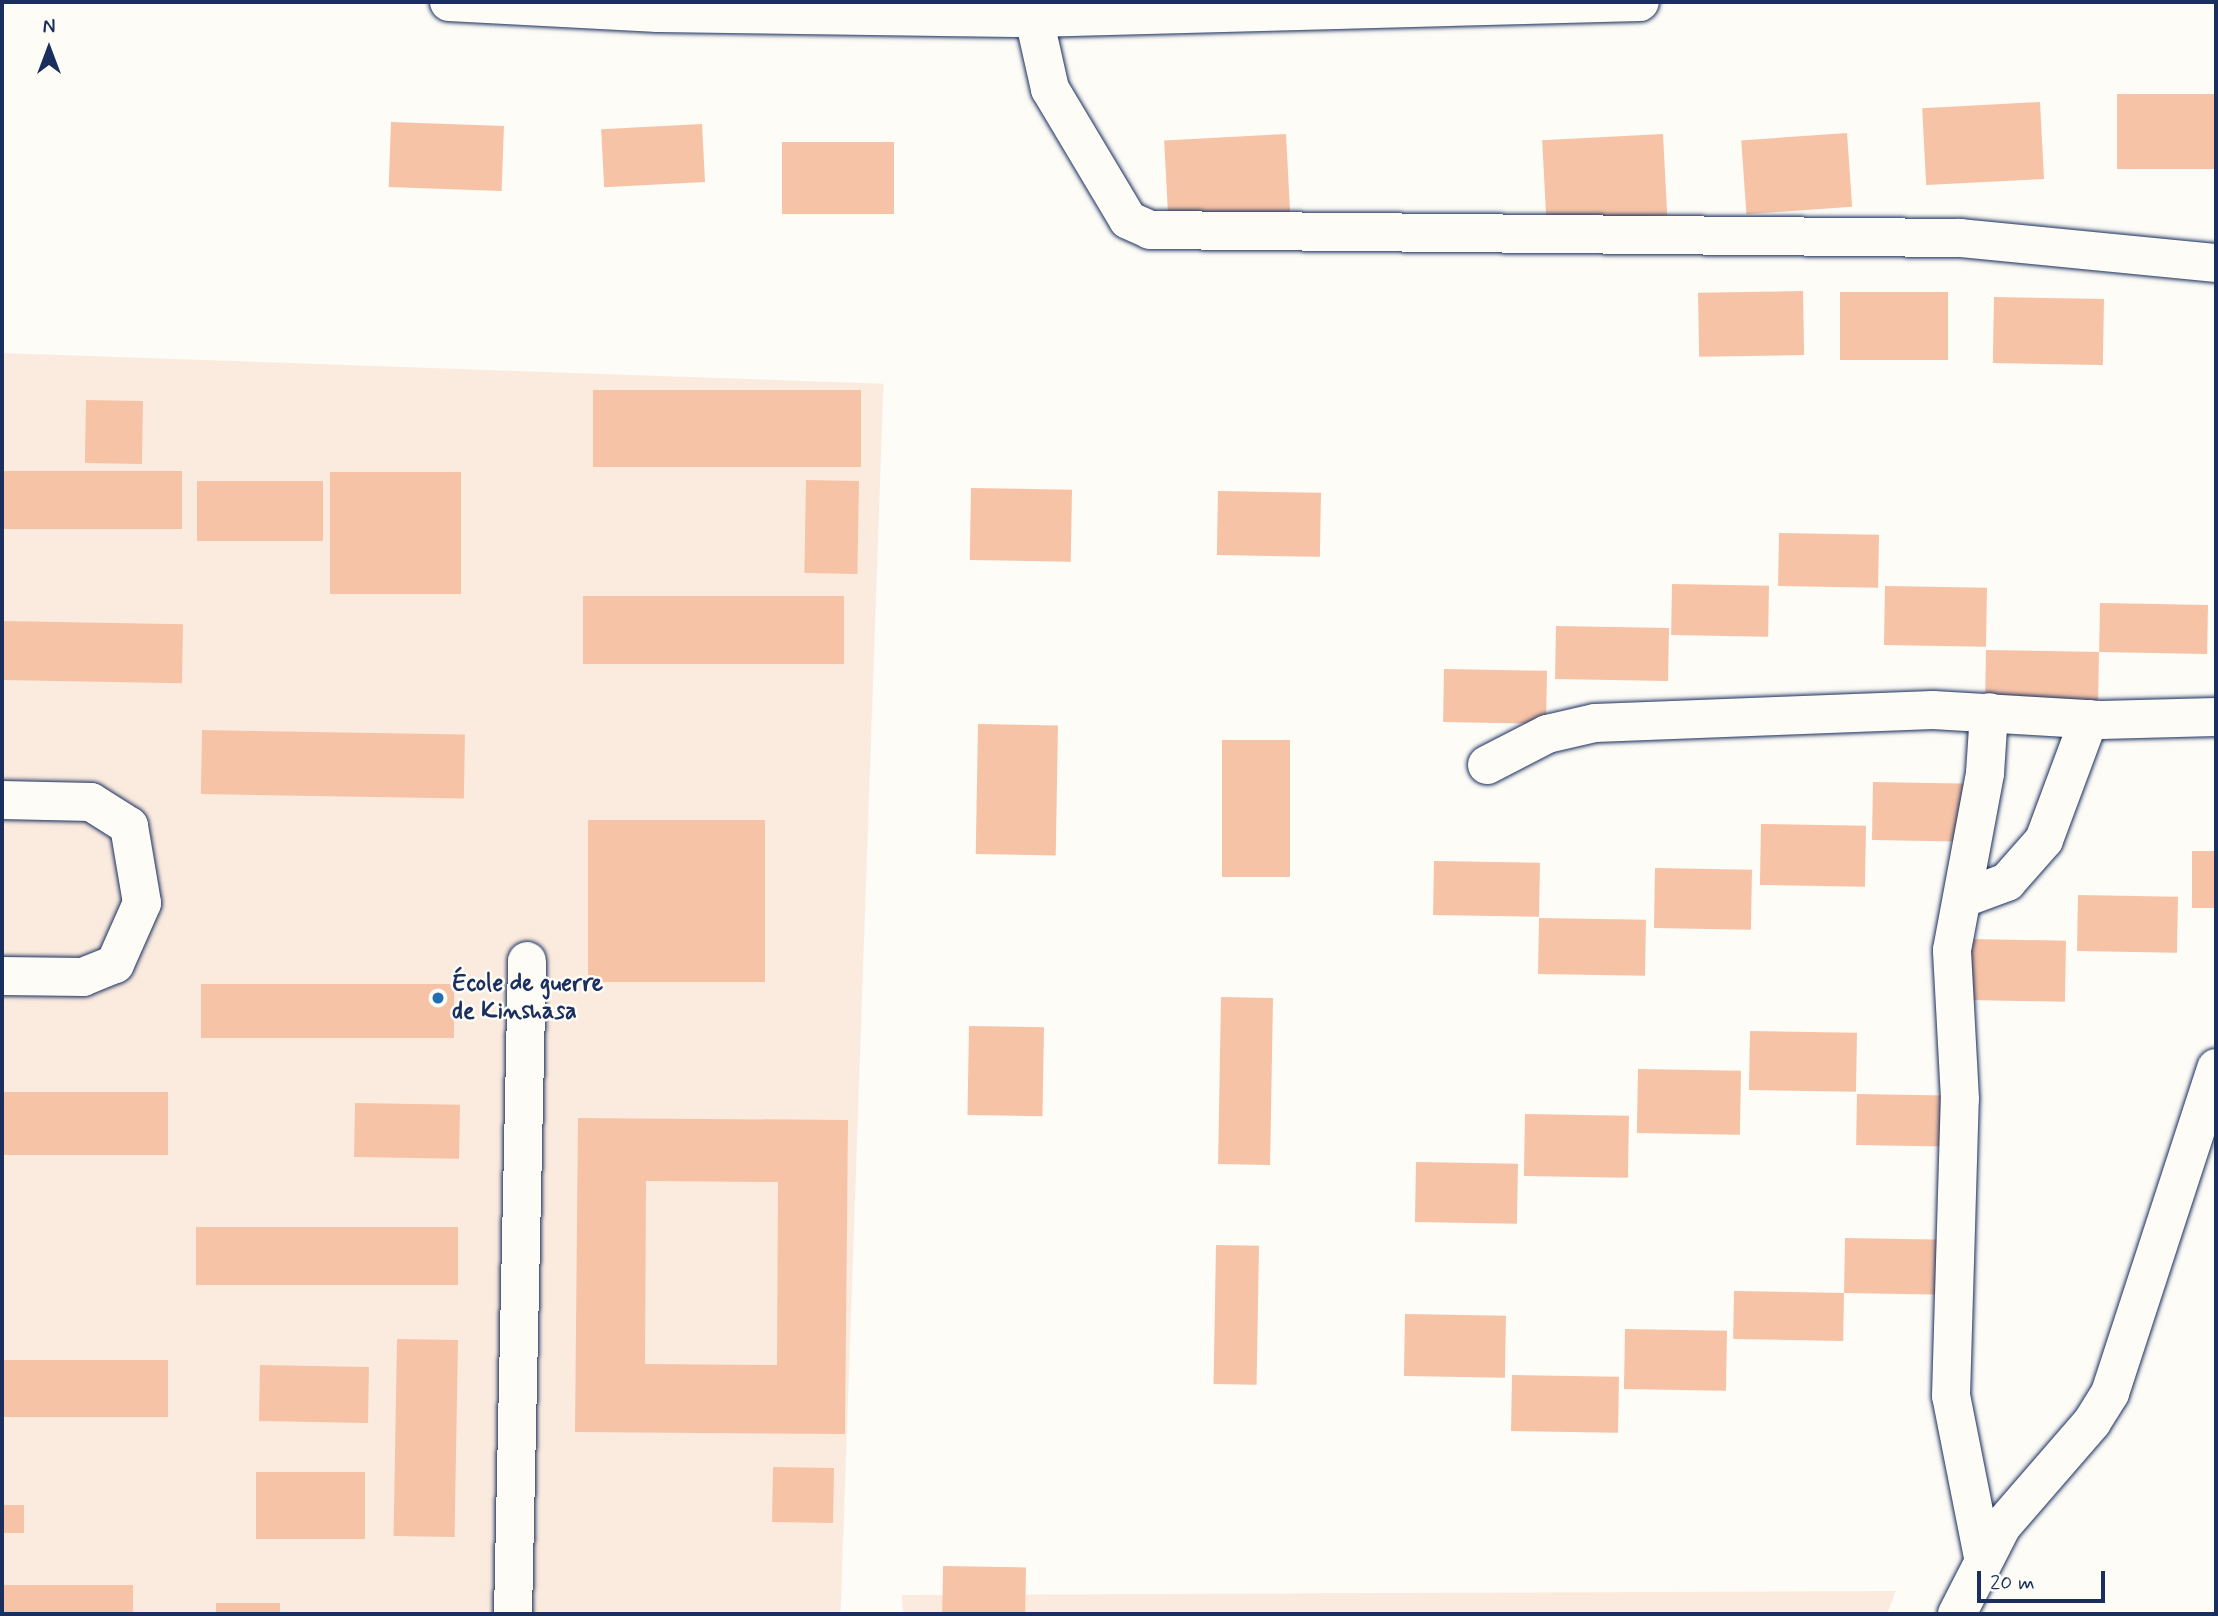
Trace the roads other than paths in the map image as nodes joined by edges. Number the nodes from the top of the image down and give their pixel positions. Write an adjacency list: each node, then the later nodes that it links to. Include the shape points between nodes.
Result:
1 (449, 2): 3 (street, via 658,13)
2 (1640, 2): 3 (street)
3 (1034, 18): 4 (street, via 1051,89 1128,220 1150,230 1960,238)
4 (2216, 263)
5 (1989, 712): 7 (street); 8 (street, via 1933,710 1595,723 1547,734); 10 (street, via 1985,773)
6 (2216, 717): 7 (street)
7 (2089, 719): 10 (street, via 2043,840 2007,882)
8 (1487, 765)
9 (2, 800): 12 (street, via 90,802 129,826 142,903 114,964 83,977)
10 (1964, 898): 14 (street, via 1952,950 1960,1099 1951,1396)
11 (527, 961): 15 (street)
12 (2, 976)
13 (2216, 1068): 14 (street, via 2110,1393 2092,1422 2002,1526)
14 (1983, 1557): 16 (street)
15 (513, 1614)
16 (1956, 1614)

